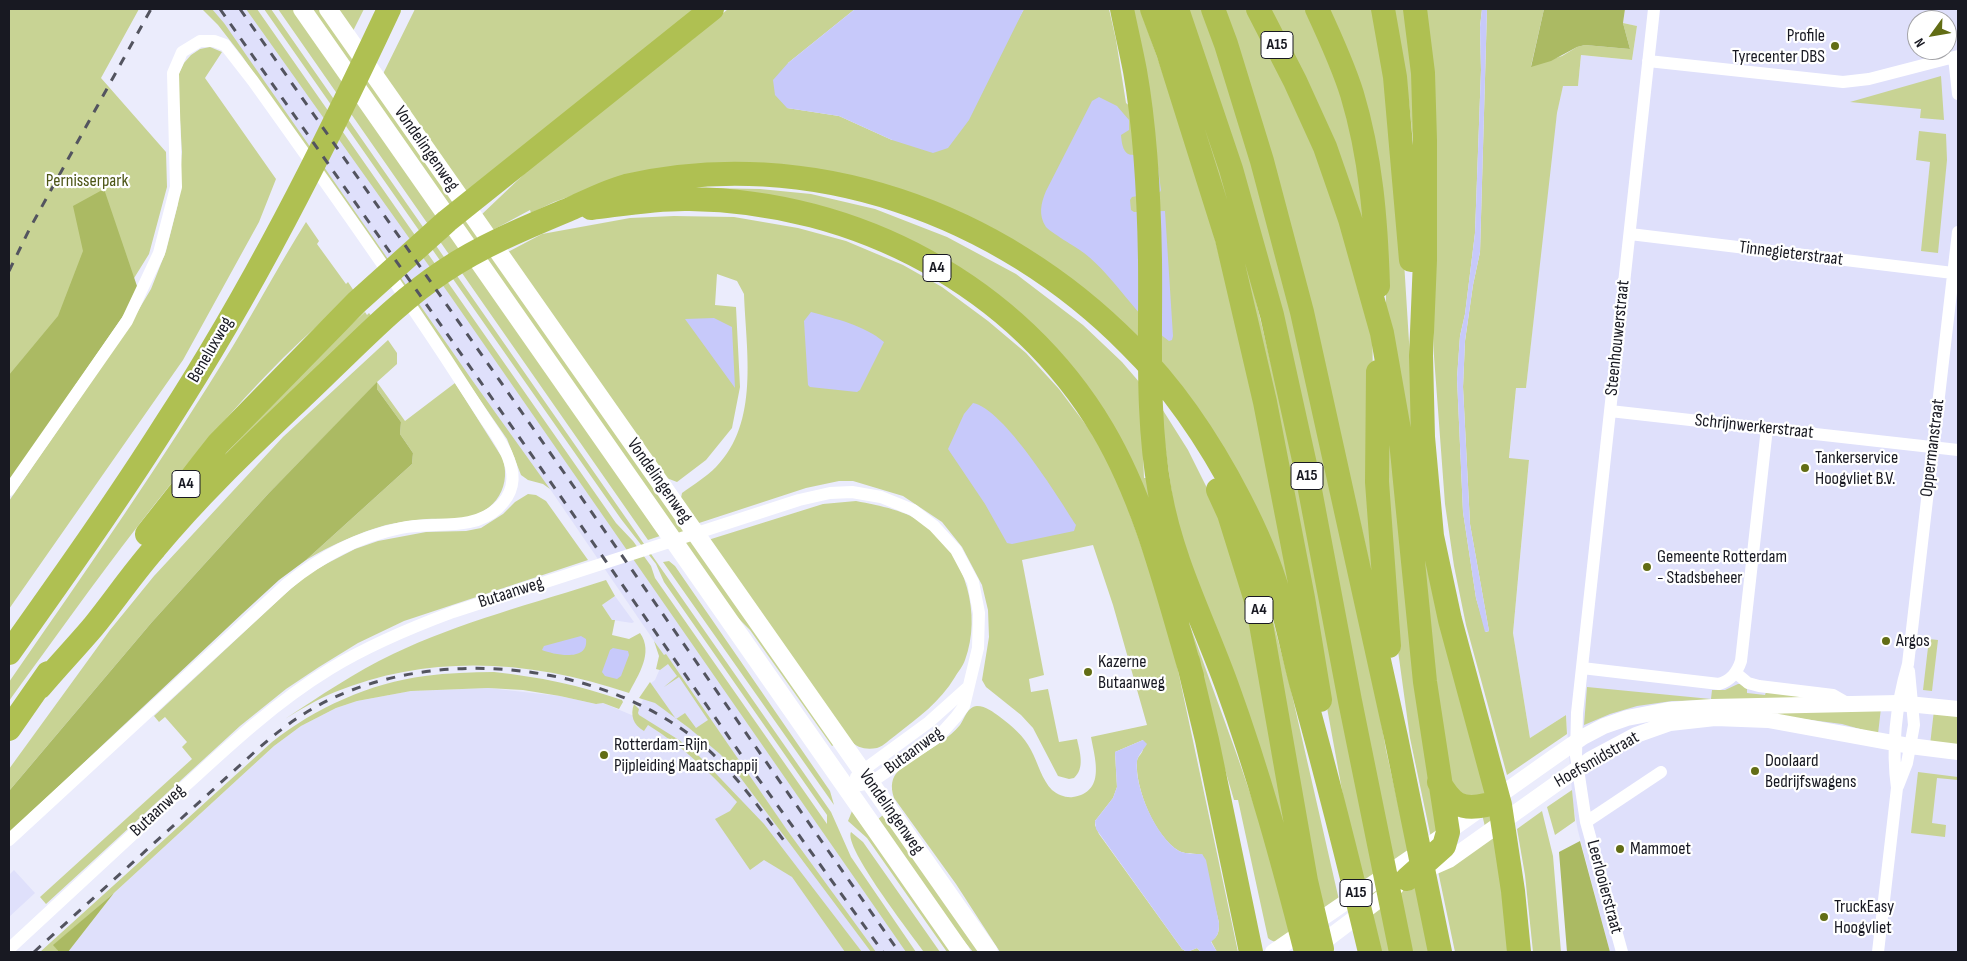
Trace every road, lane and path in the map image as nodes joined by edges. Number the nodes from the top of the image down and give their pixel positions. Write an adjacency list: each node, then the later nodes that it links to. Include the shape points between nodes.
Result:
1 (302, 9): 49 (main road, Vondelingenweg)
2 (328, 9): 47 (main road, Vondelingenweg)
3 (712, 9): 35 (highway, A4, via 500,178 357,302 218,444 83,615)
4 (1122, 9): 24 (highway, via 1135,72 1144,144)
5 (1152, 9): 54 (highway, A15, via 1227,238 1263,393 1303,598)
6 (1177, 9): 67 (highway, A15, via 1231,169 1272,316 1306,469)
7 (1213, 9): 42 (highway, A15, via 1262,162 1302,312)
8 (1258, 9): 48 (highway, A15, via 1325,147 1350,219 1382,333 1401,441)
9 (1317, 9): 42 (highway, A15, via 1352,93 1366,150 1376,224 1379,311 1377,482)
10 (1384, 9): 23 (highway, via 1395,77)
11 (1415, 9): 23 (highway, via 1423,73 1425,140)
12 (1654, 9): 16 (street, Steenhouwerstraat)
13 (387, 17): 31 (highway, Beneluxweg, via 293,204 168,422)
14 (1941, 60): 16 (street, via 1870,79 1842,82)
15 (1956, 60): 17 (street)
16 (1648, 61): 20 (street, Steenhouwerstraat)
17 (1958, 94)
18 (563, 212): 22 (highway, A4, via 620,188 667,178 767,175 827,182 890,197 983,234); 34 (highway, A4, via 689,199 766,205 801,212 852,226 909,251 986,300 1040,346 1076,388 1104,431 1142,512); 35 (highway, A4, via 468,256 411,295 240,456 185,514)
19 (1958, 232): 21 (street, Oppermanstraat)
20 (1630, 234): 21 (street, Tinnegieterstraat); 25 (street, Steenhouwerstraat)
21 (1953, 273): 27 (street, Oppermanstraat)
22 (1092, 309): 24 (highway, A4); 65 (highway, A4, via 1164,398 1200,454 1229,514 1258,608 1306,881)
23 (1421, 356): 69 (highway, via 1423,437 1432,536 1450,620 1500,805)
24 (1150, 367): 29 (highway); 54 (highway, A4, via 1195,424 1259,541 1278,592)
25 (1610, 411): 26 (street, Schrijnwerkerstraat); 32 (street, Steenhouwerstraat)
26 (1767, 428): 27 (street, Schrijnwerkerstraat); 33 (street, via 1741,661)
27 (1933, 447): 28 (street, Schrijnwerkerstraat); 38 (street, Oppermanstraat)
28 (1958, 450)
29 (1159, 486): 34 (highway, via 1164,552); 64 (highway, via 1178,564 1212,645 1251,754)
30 (9, 490): 55 (street, via 127,321 159,253 176,187 173,73 182,52 200,41 226,45 253,81 422,322 504,448 512,470 512,488 505,501 481,520 413,526 377,534 332,552 308,567)
31 (9, 653)
32 (1582, 668): 33 (street, via 1719,684); 52 (street, Steenhouwerstraat, via 1576,756)
33 (1736, 673): 37 (street, Hoefsmidstraat, via 1759,686 1833,695)
34 (1192, 676): 57 (highway, A4)
35 (40, 687): 41 (highway, A4)
36 (961, 702): 47 (street, Butaanweg, via 929,722); 47 (street, Butaanweg, via 939,736); 58 (street, Butaanweg, via 978,648 980,612 972,582 956,550 934,526 913,510 881,497 852,492 799,500 453,612 362,650 280,702)
37 (1847, 703): 38 (street, Hoefsmidstraat); 40 (street, Hoefsmidstraat)
38 (1905, 703): 39 (street, Hoefsmidstraat); 43 (street, Oppermanstraat); 44 (street, Oppermanstraat, via 1914,725)
39 (1958, 709)
40 (1768, 713): 43 (street, Hoefsmidstraat); 51 (street, Hoefsmidstraat, via 1668,710 1627,718 1583,737); 56 (street, Hoefsmidstraat, via 1670,723 1636,735 1591,760 1449,860)
41 (9, 728)
42 (1396, 737): 68 (highway, A15)
43 (1894, 744): 44 (street, Hoefsmidstraat); 50 (street)
44 (1910, 746): 45 (street, Hoefsmidstraat); 50 (street)
45 (1958, 752)
46 (1660, 772): 52 (street)
47 (866, 777): 49 (street, Butaanweg); 60 (main road, Vondelingenweg)
48 (1439, 782): 51 (highway, via 1452,802 1474,808); 53 (highway, A15)
49 (846, 788): 59 (main road, Vondelingenweg)
50 (1897, 788): 71 (street)
51 (1486, 805): 53 (street, Hoefsmidstraat)
52 (1586, 822): 70 (street, Leerlooierstraat)
53 (1448, 832): 56 (highway, via 1444,846); 63 (street, Hoefsmidstraat)
54 (1342, 833): 66 (highway, A15)
55 (9, 840)
56 (1407, 879): 64 (street, Hoefsmidstraat)
57 (1246, 924): 61 (highway, A4); 62 (highway, A4)
58 (9, 949)
59 (961, 952)
60 (989, 952)
61 (1251, 952)
62 (1265, 952)
63 (1273, 952)
64 (1307, 952)
65 (1322, 952)
66 (1370, 952)
67 (1401, 952)
68 (1440, 952)
69 (1519, 952)
70 (1622, 952)
71 (1878, 952)

